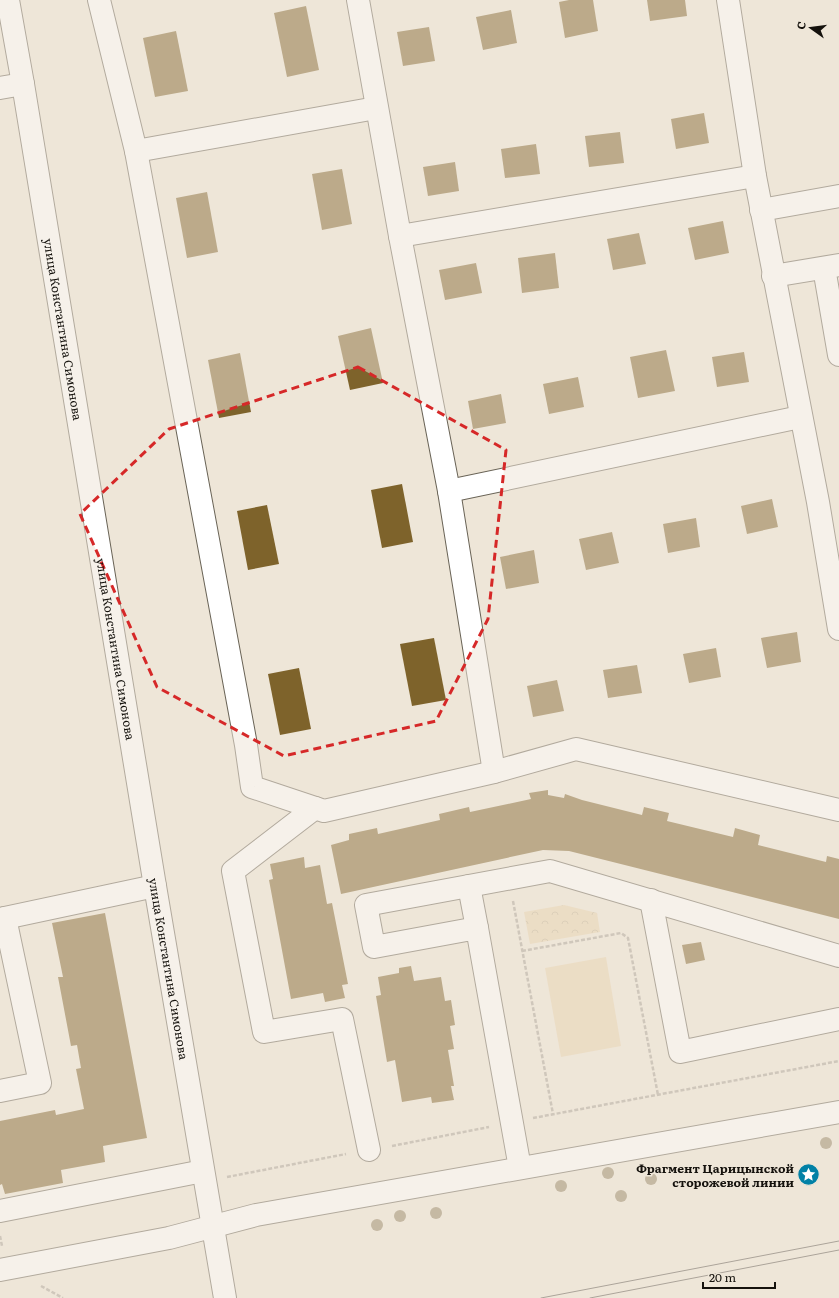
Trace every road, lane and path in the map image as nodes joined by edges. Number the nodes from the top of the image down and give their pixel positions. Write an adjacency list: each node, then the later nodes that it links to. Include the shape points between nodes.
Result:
1 (8, 0): 5 (street, улица Константина Симонова)
2 (99, 0): 8 (street)
3 (358, 0): 7 (street)
4 (728, 0): 9 (street)
5 (23, 84): 6 (street); 23 (street, улица Константина Симонова)
6 (0, 88)
7 (376, 108): 8 (street); 12 (street)
8 (136, 151): 20 (street, via 252,787)
9 (755, 176): 11 (street); 12 (street)
10 (839, 196): 11 (street)
11 (761, 210): 14 (street)
12 (400, 236): 17 (street)
13 (831, 266): 14 (street); 15 (street)
14 (773, 276): 16 (street)
15 (839, 355)
16 (800, 417): 17 (street); 18 (street, via 818,502)
17 (449, 491): 19 (street)
18 (839, 629)
19 (494, 772): 20 (street, via 324,811); 21 (street, via 576,749)
20 (315, 808): 35 (street, via 232,871 264,1032 342,1019)
21 (839, 810)
22 (509, 879): 24 (street); 25 (street, via 550,871); 28 (path)
23 (155, 886): 26 (street); 37 (street, улица Константина Симонова)
24 (469, 886): 27 (street); 27 (street, via 366,905 371,933 374,947)
25 (651, 900): 29 (street); 30 (street, via 680,1052)
26 (2, 918): 31 (street, via 40,1083)
27 (477, 928): 36 (street)
28 (522, 951): 32 (path, via 622,933 628,938); 34 (path)
29 (839, 956)
30 (839, 1019)
31 (0, 1091)
32 (658, 1095)
33 (839, 1112): 36 (street)
34 (553, 1114)
35 (369, 1150)
36 (520, 1168): 39 (street, via 256,1214)
37 (203, 1172): 38 (street); 39 (street, улица Константина Симонова)
38 (0, 1211)
39 (213, 1226): 40 (street, via 169,1238); 41 (street, улица Константина Симонова)
40 (0, 1270)
41 (225, 1298)

